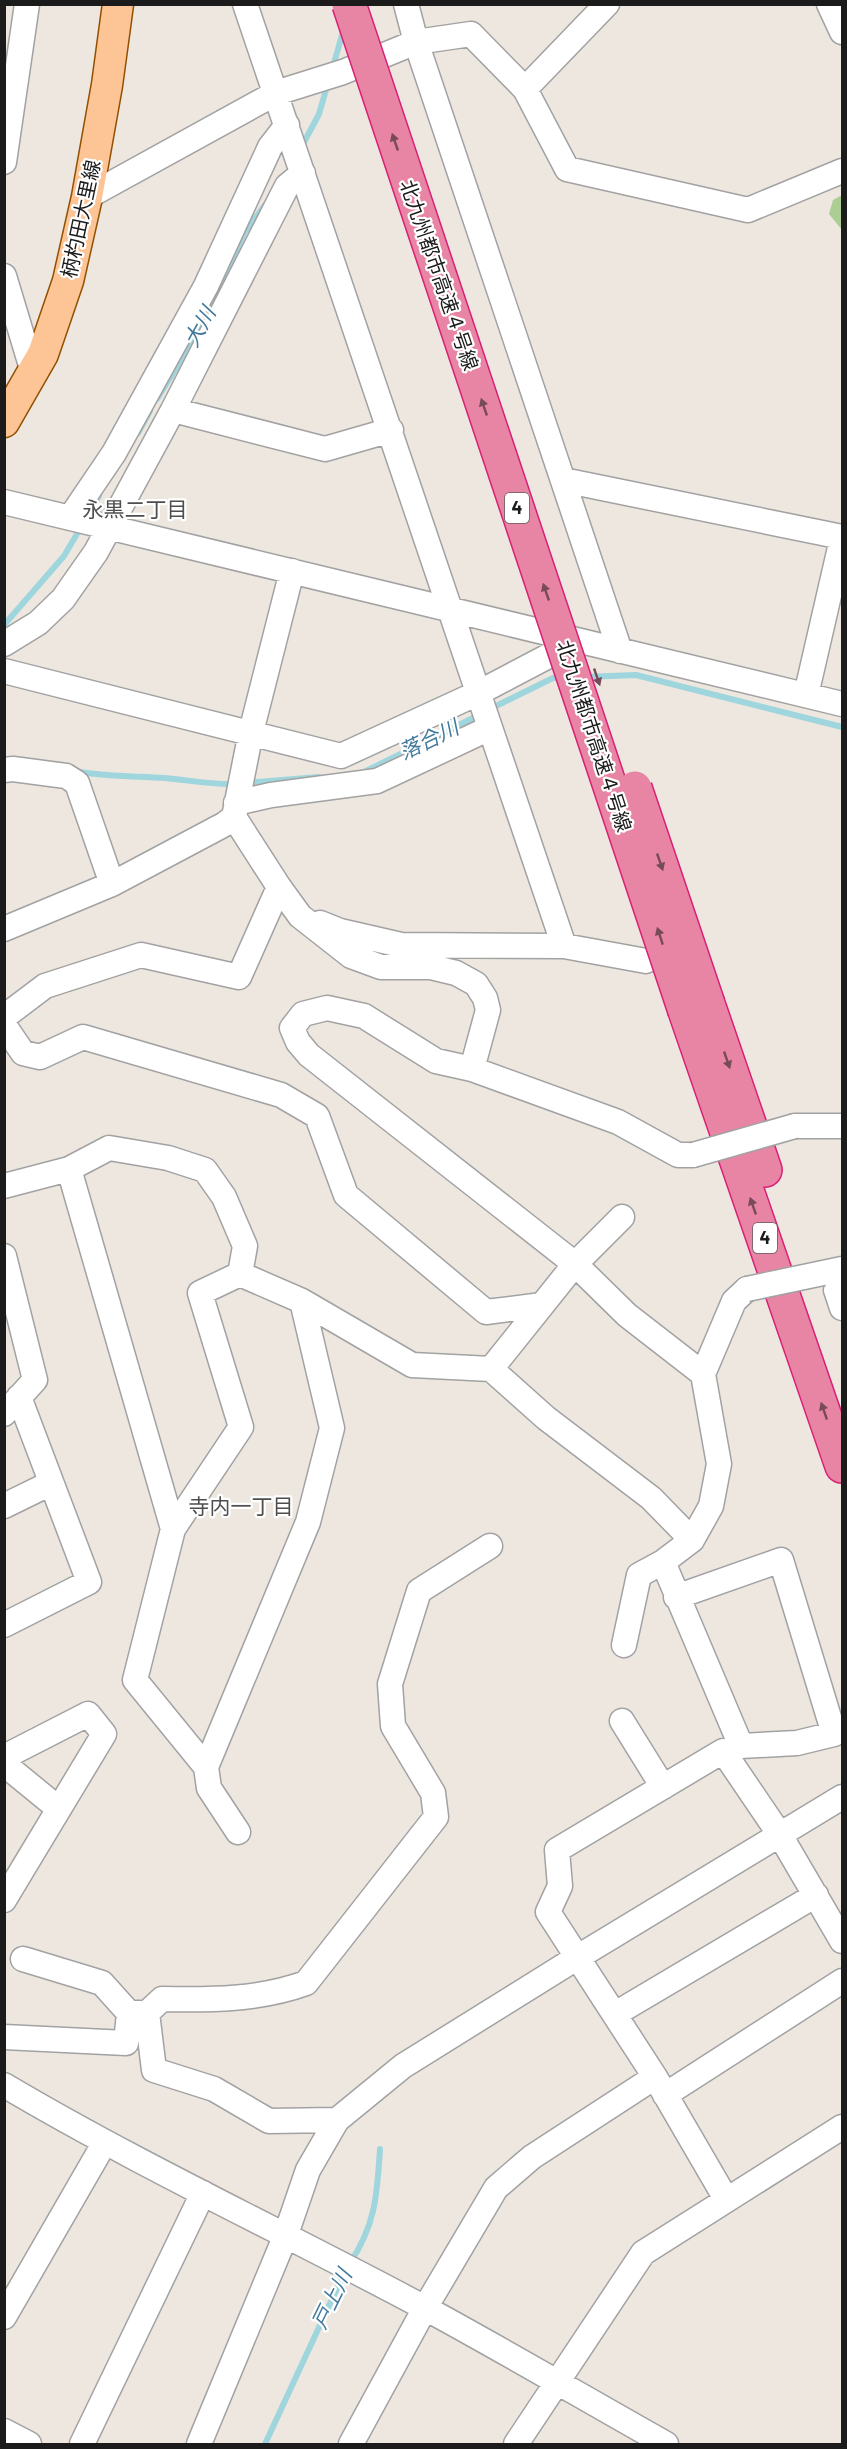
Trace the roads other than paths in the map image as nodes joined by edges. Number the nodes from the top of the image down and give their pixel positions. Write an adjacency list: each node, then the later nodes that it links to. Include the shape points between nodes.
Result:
1 (27, 4): 14 (street)
2 (118, 4): 17 (main road, 柄杓田大里線)
3 (245, 4): 12 (street)
4 (349, 4): 47 (highway, 北九州都市高速４号線 / 4, one-way to 4, bridge)
5 (371, 4): 47 (highway, 北九州都市高速４号線 / 4, one-way to 47, bridge)
6 (406, 4): 10 (street)
7 (607, 4): 11 (street)
8 (829, 4): 9 (street)
9 (843, 32)
10 (416, 42): 11 (street, via 471,34); 12 (street, via 343,72); 23 (street)
11 (525, 89): 15 (street, via 567,169 748,210)
12 (276, 93): 13 (street); 17 (street)
13 (287, 125): 16 (street); 25 (street, via 270,147 206,286)
14 (4, 162)
15 (843, 171)
16 (303, 172): 20 (street, via 287,186); 22 (street)
17 (87, 197): 19 (main road, 柄杓田大里線, via 68,282)
18 (4, 276): 19 (street)
19 (33, 372): 21 (main road, 柄杓田大里線)
20 (173, 410): 22 (street, via 325,449); 26 (street)
21 (4, 422)
22 (391, 430): 29 (street)
23 (562, 480): 27 (street); 32 (street)
24 (4, 502): 25 (street)
25 (74, 519): 26 (street)
26 (105, 526): 28 (street); 31 (street, via 96,552 63,599 38,623)
27 (843, 538): 35 (street)
28 (292, 571): 29 (street); 38 (street)
29 (449, 609): 30 (street); 34 (street)
30 (577, 641): 32 (street); 34 (street)
31 (4, 644)
32 (620, 651): 35 (street)
33 (4, 670): 38 (street)
34 (478, 693): 37 (street); 38 (street, via 341,756)
35 (806, 695): 36 (street)
36 (843, 704)
37 (490, 728): 40 (street, via 376,781 271,795); 45 (street)
38 (250, 732): 40 (street)
39 (4, 770): 41 (street, via 66,776 77,783)
40 (235, 810): 41 (street, via 225,824); 42 (street)
41 (112, 884): 44 (street)
42 (279, 887): 43 (street); 48 (street, via 239,977 141,955 45,986)
43 (300, 916): 45 (street, via 340,931 401,945); 50 (street, via 351,956 381,967 431,967 456,973 476,984 488,1010)
44 (4, 929)
45 (564, 946): 46 (street)
46 (646, 962)
47 (696, 1008): 65 (highway, 北九州都市高速４号線 / 4, one-way to 65); 67 (highway, 北九州都市高速４号線 / 4, one-way to 47)
48 (4, 1017)
49 (4, 1025): 61 (street, via 23,1053 40,1057 83,1037 281,1095 316,1116 346,1195 486,1312)
50 (472, 1069): 51 (street, bridge, via 618,1122 678,1155 693,1155 795,1126); 56 (street, via 436,1061 364,1016 327,1008 303,1014 292,1028 309,1055)
51 (843, 1126)
52 (69, 1169): 53 (street); 58 (street, via 109,1148 168,1158 205,1170 224,1197 245,1246); 70 (street)
53 (4, 1186)
54 (622, 1217): 56 (street)
55 (4, 1256): 66 (street, via 35,1380)
56 (574, 1264): 61 (street); 64 (street, via 627,1315)
57 (833, 1271): 64 (street, bridge, via 747,1288 734,1301)
58 (240, 1274): 60 (street); 70 (street, via 200,1293 241,1427)
59 (843, 1289): 62 (street, via 836,1290)
60 (302, 1301): 63 (street, via 412,1365); 80 (street, via 332,1428 309,1522)
61 (542, 1305): 63 (street)
62 (843, 1308)
63 (491, 1369): 71 (street, via 546,1418 651,1498)
64 (703, 1374): 71 (street, via 719,1464 711,1506)
65 (843, 1396)
66 (12, 1405): 68 (street)
67 (843, 1466)
68 (51, 1483): 69 (street); 75 (street, via 89,1582)
69 (4, 1506)
70 (173, 1528): 80 (street, via 135,1680)
71 (692, 1540): 73 (street)
72 (490, 1546): 92 (street, via 419,1591 390,1684 393,1726 433,1793 436,1817 306,1983 280,1993 218,2000 162,2000)
73 (663, 1562): 74 (street); 76 (street, via 639,1575)
74 (676, 1597): 74 (street, via 741,1746 797,1743 834,1734 781,1560)
75 (4, 1625)
76 (624, 1645)
77 (622, 1721): 81 (street)
78 (4, 1757): 83 (street, via 88,1714 104,1734)
79 (4, 1764): 83 (street)
80 (206, 1767): 84 (street, via 208,1788)
81 (663, 1787): 85 (street, via 723,1751); 89 (street, via 557,1850 560,1886 548,1912)
82 (843, 1797): 85 (street)
83 (59, 1809): 87 (street)
84 (238, 1832)
85 (780, 1835): 86 (street); 89 (street)
86 (816, 1895): 88 (street); 93 (street)
87 (4, 1900)
88 (843, 1941)
89 (578, 1957): 93 (street); 97 (street, via 403,2066)
90 (24, 1959): 92 (street, via 102,1983)
91 (843, 1981): 96 (street)
92 (138, 2013): 94 (street, via 126,2043); 97 (street, via 154,2070 214,2089 269,2121)
93 (615, 2014): 96 (street)
94 (4, 2037)
95 (4, 2085): 99 (street)
96 (660, 2086): 101 (street); 103 (street, via 532,2157 496,2188)
97 (337, 2120): 102 (street, via 308,2170)
98 (843, 2127): 101 (street)
99 (105, 2142): 100 (street); 104 (street)
100 (203, 2193): 102 (street); 108 (street)
101 (726, 2199): 105 (street, via 643,2253)
102 (285, 2237): 103 (street); 109 (street)
103 (425, 2308): 105 (street); 110 (street)
104 (4, 2317)
105 (558, 2383): 111 (street); 112 (street)
106 (4, 2431): 107 (street)
107 (29, 2445)
108 (82, 2445)
109 (198, 2445)
110 (351, 2445)
111 (516, 2445)
112 (666, 2445)

